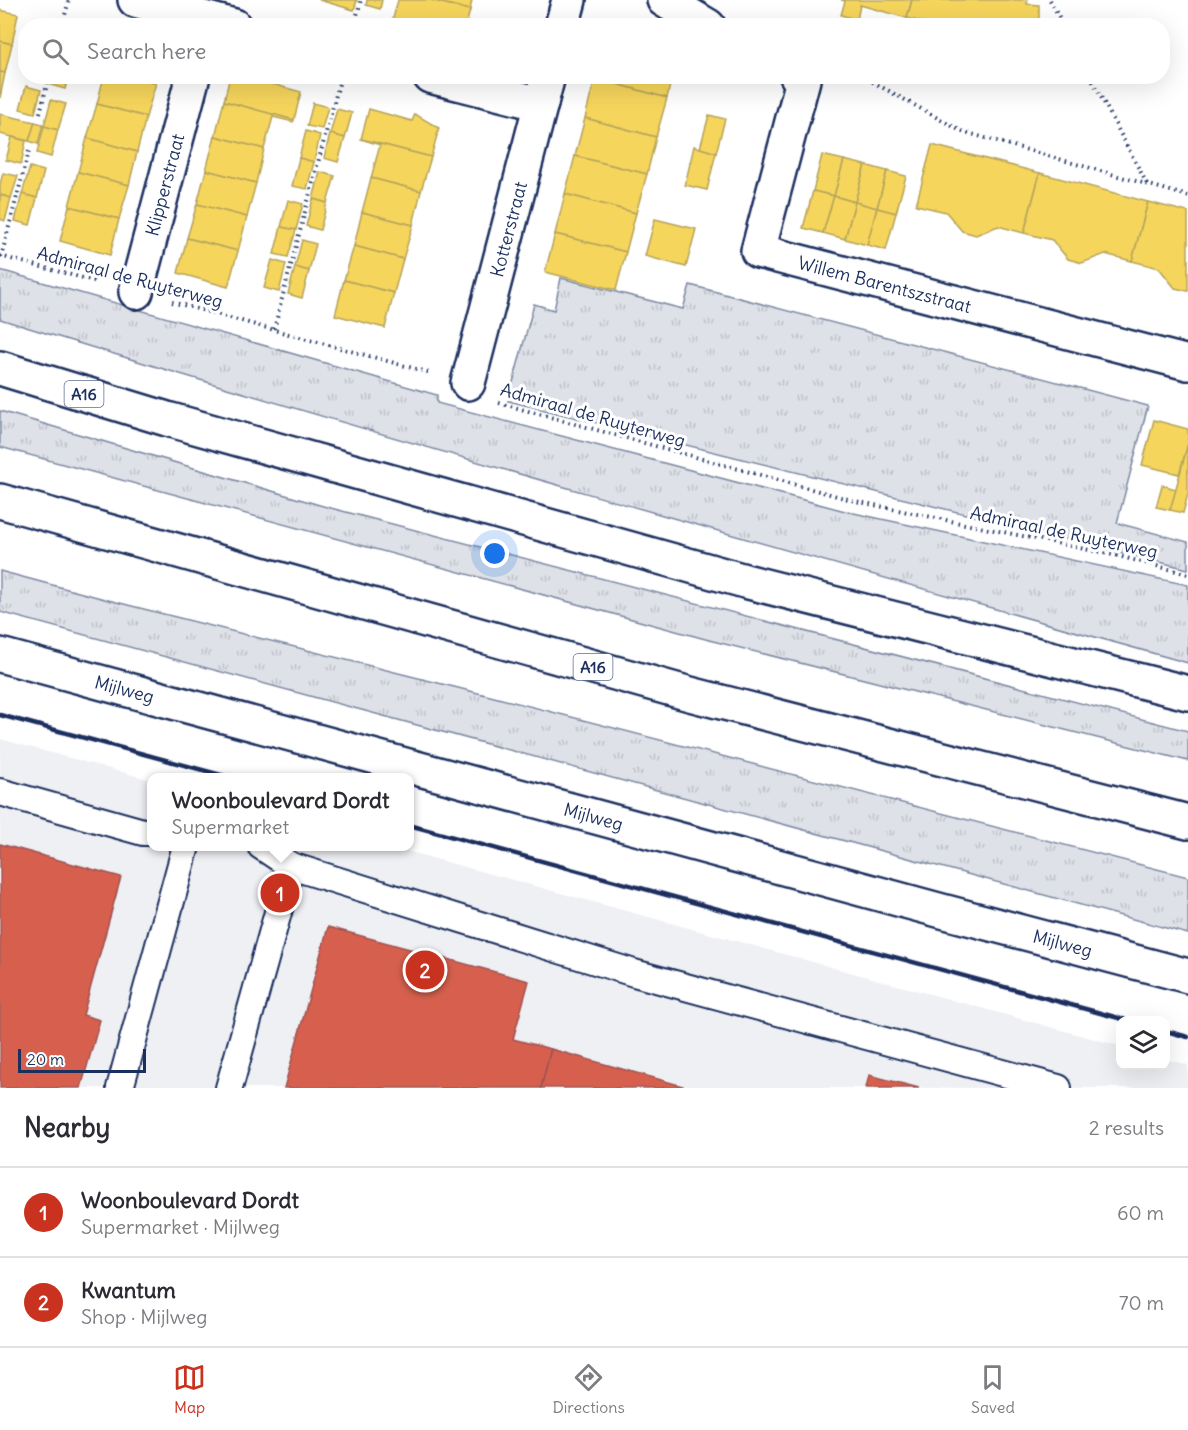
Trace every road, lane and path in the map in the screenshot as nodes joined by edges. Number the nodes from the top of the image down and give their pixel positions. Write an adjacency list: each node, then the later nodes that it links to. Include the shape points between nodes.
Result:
1 (69, 0): 7 (path)
2 (135, 0): 8 (main road)
3 (361, 0): 9 (path)
4 (569, 0): 10 (main road)
5 (664, 0): 11 (main road)
6 (1050, 0): 12 (path)
7 (64, 18)
8 (198, 18)
9 (356, 18)
10 (564, 18)
11 (694, 18)
12 (1060, 18)
13 (47, 84): 21 (path)
14 (191, 84): 26 (main road, Klipperstraat)
15 (338, 84): 27 (path)
16 (495, 84): 20 (main road)
17 (802, 84): 28 (main road, Willem Barentszstraat, via 758,251)
18 (876, 84): 23 (path, via 961,131)
19 (1094, 84): 23 (path)
20 (544, 90): 30 (main road, Kotterstraat)
21 (40, 113)
22 (29, 151): 25 (path)
23 (1147, 185): 24 (path)
24 (1188, 196)
25 (0, 256): 26 (path, Admiraal de Ruyterweg)
26 (136, 292): 27 (path, Admiraal de Ruyterweg)
27 (274, 328): 30 (path, Admiraal de Ruyterweg)
28 (1188, 363)
29 (0, 368): 34 (main road, A16, via 745,581)
30 (468, 383): 32 (path, Admiraal de Ruyterweg, via 482,398 833,496)
31 (0, 501): 36 (main road, A16, via 690,694)
32 (1188, 574)
33 (0, 656): 41 (main road, Mijlweg)
34 (1188, 693)
35 (0, 792): 37 (lane)
36 (1188, 822)
37 (147, 832)
38 (185, 851): 42 (lane)
39 (268, 851): 40 (lane)
40 (291, 866): 43 (lane); 44 (lane, via 634,973)
41 (1188, 976)
42 (120, 1088)
43 (229, 1088)
44 (1058, 1088)

